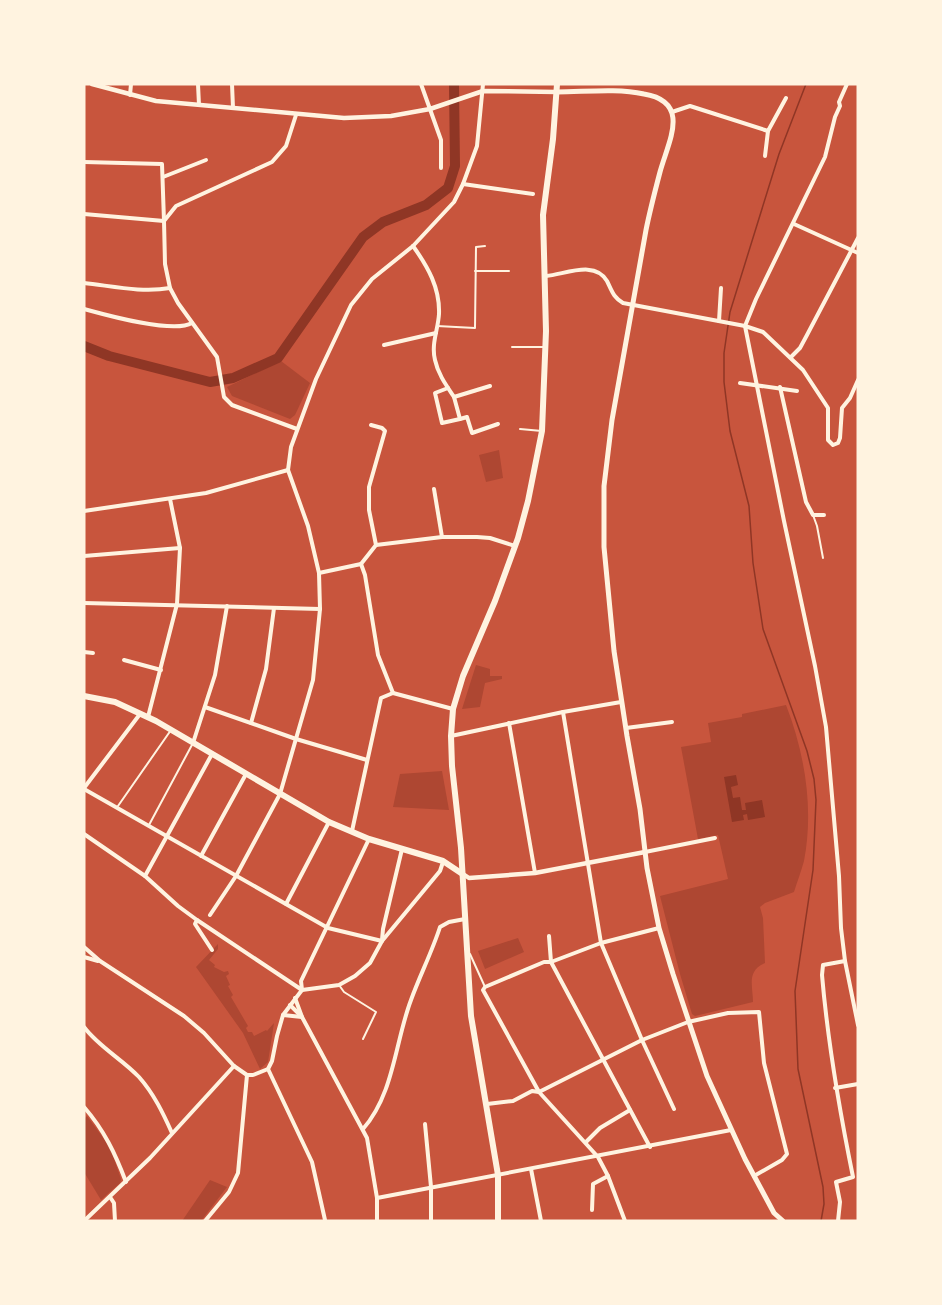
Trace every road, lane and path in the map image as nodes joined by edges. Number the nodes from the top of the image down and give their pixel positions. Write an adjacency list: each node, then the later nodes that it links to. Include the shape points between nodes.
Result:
1 (92, 84): 11 (street)
2 (130, 84): 11 (street)
3 (198, 84): 13 (street)
4 (232, 84): 14 (street)
5 (421, 84): 15 (street)
6 (483, 84): 9 (street)
7 (557, 84): 10 (main road)
8 (847, 84): 28 (street, via 825,157)
9 (483, 91): 10 (street); 15 (street); 24 (street, via 477,146)
10 (557, 92): 16 (main road, via 646,94 662,100); 36 (main road, via 543,215)
11 (130, 95): 13 (street)
12 (786, 98): 18 (street)
13 (199, 105): 14 (street)
14 (233, 108): 17 (street)
15 (430, 109): 17 (street, via 391,116); 22 (street, via 441,140)
16 (672, 112): 18 (street, via 690,106); 40 (main road, via 673,134 652,199)
17 (296, 115): 27 (street, via 286,146 272,162 176,206)
18 (768, 132): 19 (street)
19 (765, 156)
20 (206, 160): 23 (street)
21 (84, 162): 23 (street, via 162,164)
22 (441, 168)
23 (163, 177): 27 (street)
24 (463, 183): 25 (street); 30 (street, via 454,202)
25 (534, 194)
26 (84, 214): 27 (street)
27 (164, 220): 38 (street)
28 (794, 224): 32 (street); 45 (street)
29 (858, 237): 32 (street)
30 (413, 246): 44 (street, via 429,267 436,290); 62 (street, via 372,279 351,304)
31 (484, 246): 34 (lane, via 476,247)
32 (851, 250): 33 (street); 50 (street, via 800,348)
33 (858, 254)
34 (476, 271): 35 (lane); 44 (lane, via 475,328)
35 (509, 271)
36 (546, 276): 40 (street, via 597,270 616,298); 49 (main road)
37 (84, 283): 38 (street)
38 (170, 288): 43 (street)
39 (721, 288): 42 (street)
40 (632, 305): 42 (street); 90 (main road, via 603,498 608,601)
41 (84, 309): 43 (street, via 165,326)
42 (720, 322): 45 (street)
43 (192, 323): 62 (street, via 216,357 224,397 232,405)
44 (437, 326): 46 (street)
45 (745, 326): 50 (street, via 763,332); 53 (street)
46 (436, 333): 47 (street); 56 (street, via 434,358)
47 (384, 345)
48 (512, 347): 49 (lane)
49 (546, 348): 64 (main road)
50 (791, 357): 51 (street, via 828,408 828,441 833,445 840,438 842,408)
51 (858, 380)
52 (740, 383): 53 (street)
53 (757, 384): 55 (street); 140 (street, via 826,727)
54 (490, 386): 58 (street)
55 (780, 387): 57 (street); 69 (street, via 802,489)
56 (448, 388): 58 (street); 59 (street, via 435,393 442,423)
57 (797, 391)
58 (454, 397): 59 (street)
59 (460, 419): 60 (street, via 466,417 472,433)
60 (498, 424)
61 (371, 425): 72 (street, via 385,431 369,487)
62 (297, 429): 65 (street)
63 (520, 429): 64 (lane)
64 (542, 431): 73 (main road)
65 (288, 470): 67 (street); 78 (street, via 308,526)
66 (434, 489): 71 (street)
67 (170, 499): 68 (street); 74 (street)
68 (84, 511)
69 (813, 515): 70 (street); 76 (lane)
70 (824, 515)
71 (442, 537): 72 (street); 73 (street, via 489,538)
72 (376, 545): 77 (street)
73 (515, 547): 92 (main road)
74 (180, 548): 75 (street); 80 (street)
75 (84, 556)
76 (823, 558)
77 (362, 564): 78 (street); 88 (street, via 378,655)
78 (319, 573): 83 (street)
79 (84, 603): 80 (street)
80 (177, 604): 81 (street); 87 (street)
81 (227, 606): 82 (street); 91 (street, via 217,668)
82 (274, 608): 83 (street); 97 (street, via 266,669)
83 (320, 609): 102 (street, via 313,680)
84 (84, 651): 85 (street)
85 (93, 653)
86 (124, 660): 87 (street)
87 (161, 670): 95 (street)
88 (393, 693): 92 (street); 105 (street, via 381,698)
89 (84, 696): 94 (main road, via 115,702)
90 (621, 702): 93 (street); 99 (main road)
91 (205, 707): 97 (street); 103 (street)
92 (453, 709): 101 (main road)
93 (562, 712): 98 (street); 121 (street)
94 (140, 713): 95 (main road); 107 (street)
95 (148, 717): 100 (main road)
96 (672, 722): 99 (street)
97 (251, 723): 102 (street)
98 (509, 723): 101 (street); 123 (street)
99 (626, 728): 118 (main road)
100 (171, 730): 103 (main road); 109 (lane)
101 (451, 736): 122 (main road)
102 (296, 739): 105 (street); 108 (street)
103 (193, 743): 104 (main road); 111 (lane)
104 (212, 754): 106 (main road); 114 (street)
105 (368, 760): 112 (street)
106 (246, 774): 108 (main road); 119 (street)
107 (84, 788): 109 (street)
108 (280, 794): 110 (main road); 125 (street)
109 (116, 808): 111 (street)
110 (329, 822): 112 (main road); 126 (street)
111 (148, 826): 114 (street)
112 (352, 832): 116 (main road)
113 (84, 834): 124 (street)
114 (166, 836): 119 (street); 124 (street)
115 (715, 838): 118 (street)
116 (369, 839): 117 (main road); 130 (street)
117 (402, 849): 120 (main road); 133 (street)
118 (645, 852): 121 (street); 131 (main road)
119 (201, 856): 125 (street)
120 (443, 861): 122 (main road); 133 (street, via 440,871)
121 (589, 864): 123 (street); 134 (street)
122 (461, 873): 123 (street, via 469,878); 128 (main road)
123 (535, 873)
124 (145, 876): 129 (street)
125 (236, 876): 126 (street); 127 (street)
126 (286, 904): 130 (street)
127 (210, 915)
128 (465, 919): 136 (main road); 166 (street, via 440,927 400,1031 396,1058 382,1096)
129 (197, 920): 137 (street, via 195,924); 144 (street)
130 (328, 928): 133 (street); 144 (street, via 301,981)
131 (659, 928): 134 (street); 149 (main road)
132 (549, 936): 141 (street)
133 (382, 941): 142 (street, via 370,963)
134 (601, 943): 141 (street); 153 (street)
135 (84, 947): 139 (street)
136 (467, 948): 143 (lane); 161 (main road, via 471,1016)
137 (212, 950)
138 (84, 957): 139 (street)
139 (100, 961): 155 (street, via 183,1016)
140 (845, 961): 150 (street); 159 (street, via 823,965 822,975)
141 (551, 962): 143 (street); 154 (street)
142 (339, 985): 144 (street); 152 (lane, via 376,1012)
143 (485, 987): 160 (street, via 483,990)
144 (302, 990): 145 (street)
145 (295, 998): 146 (street); 148 (street)
146 (290, 1005): 147 (street); 148 (street)
147 (283, 1016): 148 (street); 156 (street)
148 (302, 1017): 166 (street)
149 (687, 1022): 153 (street); 167 (main road); 175 (street, via 728,1013 759,1012 764,1063 787,1154)
150 (858, 1025)
151 (84, 1027): 168 (street, via 143,1083)
152 (363, 1040)
153 (642, 1040): 154 (street); 163 (street)
154 (602, 1061): 160 (street); 164 (street)
155 (234, 1066): 157 (street); 168 (street)
156 (268, 1069): 157 (street); 185 (street, via 312,1162)
157 (247, 1075): 184 (street, via 238,1173 229,1192)
158 (858, 1084): 159 (street)
159 (834, 1088): 191 (street, via 853,1177 836,1182)
160 (539, 1092): 161 (street); 169 (street)
161 (487, 1104): 173 (main road)
162 (84, 1107): 176 (street, via 113,1148)
163 (674, 1109)
164 (630, 1110): 169 (street, via 600,1128); 170 (street)
165 (425, 1124): 177 (street)
166 (363, 1129): 179 (street)
167 (731, 1130): 170 (street); 175 (main road)
168 (172, 1133): 176 (street)
169 (586, 1142): 171 (street)
170 (650, 1147): 171 (street)
171 (598, 1157): 172 (street); 174 (street)
172 (531, 1169): 173 (street); 189 (street)
173 (498, 1175): 177 (street); 188 (main road)
174 (608, 1176): 180 (street, via 593,1184); 190 (street)
175 (754, 1176): 181 (main road)
176 (126, 1182): 178 (street)
177 (431, 1187): 179 (street); 187 (street)
178 (110, 1197): 182 (street); 183 (street)
179 (377, 1198): 186 (street)
180 (592, 1210)
181 (779, 1220)
182 (84, 1221)
183 (115, 1221)
184 (205, 1221)
185 (325, 1221)
186 (377, 1221)
187 (431, 1221)
188 (498, 1221)
189 (542, 1221)
190 (625, 1221)
191 (838, 1221)

